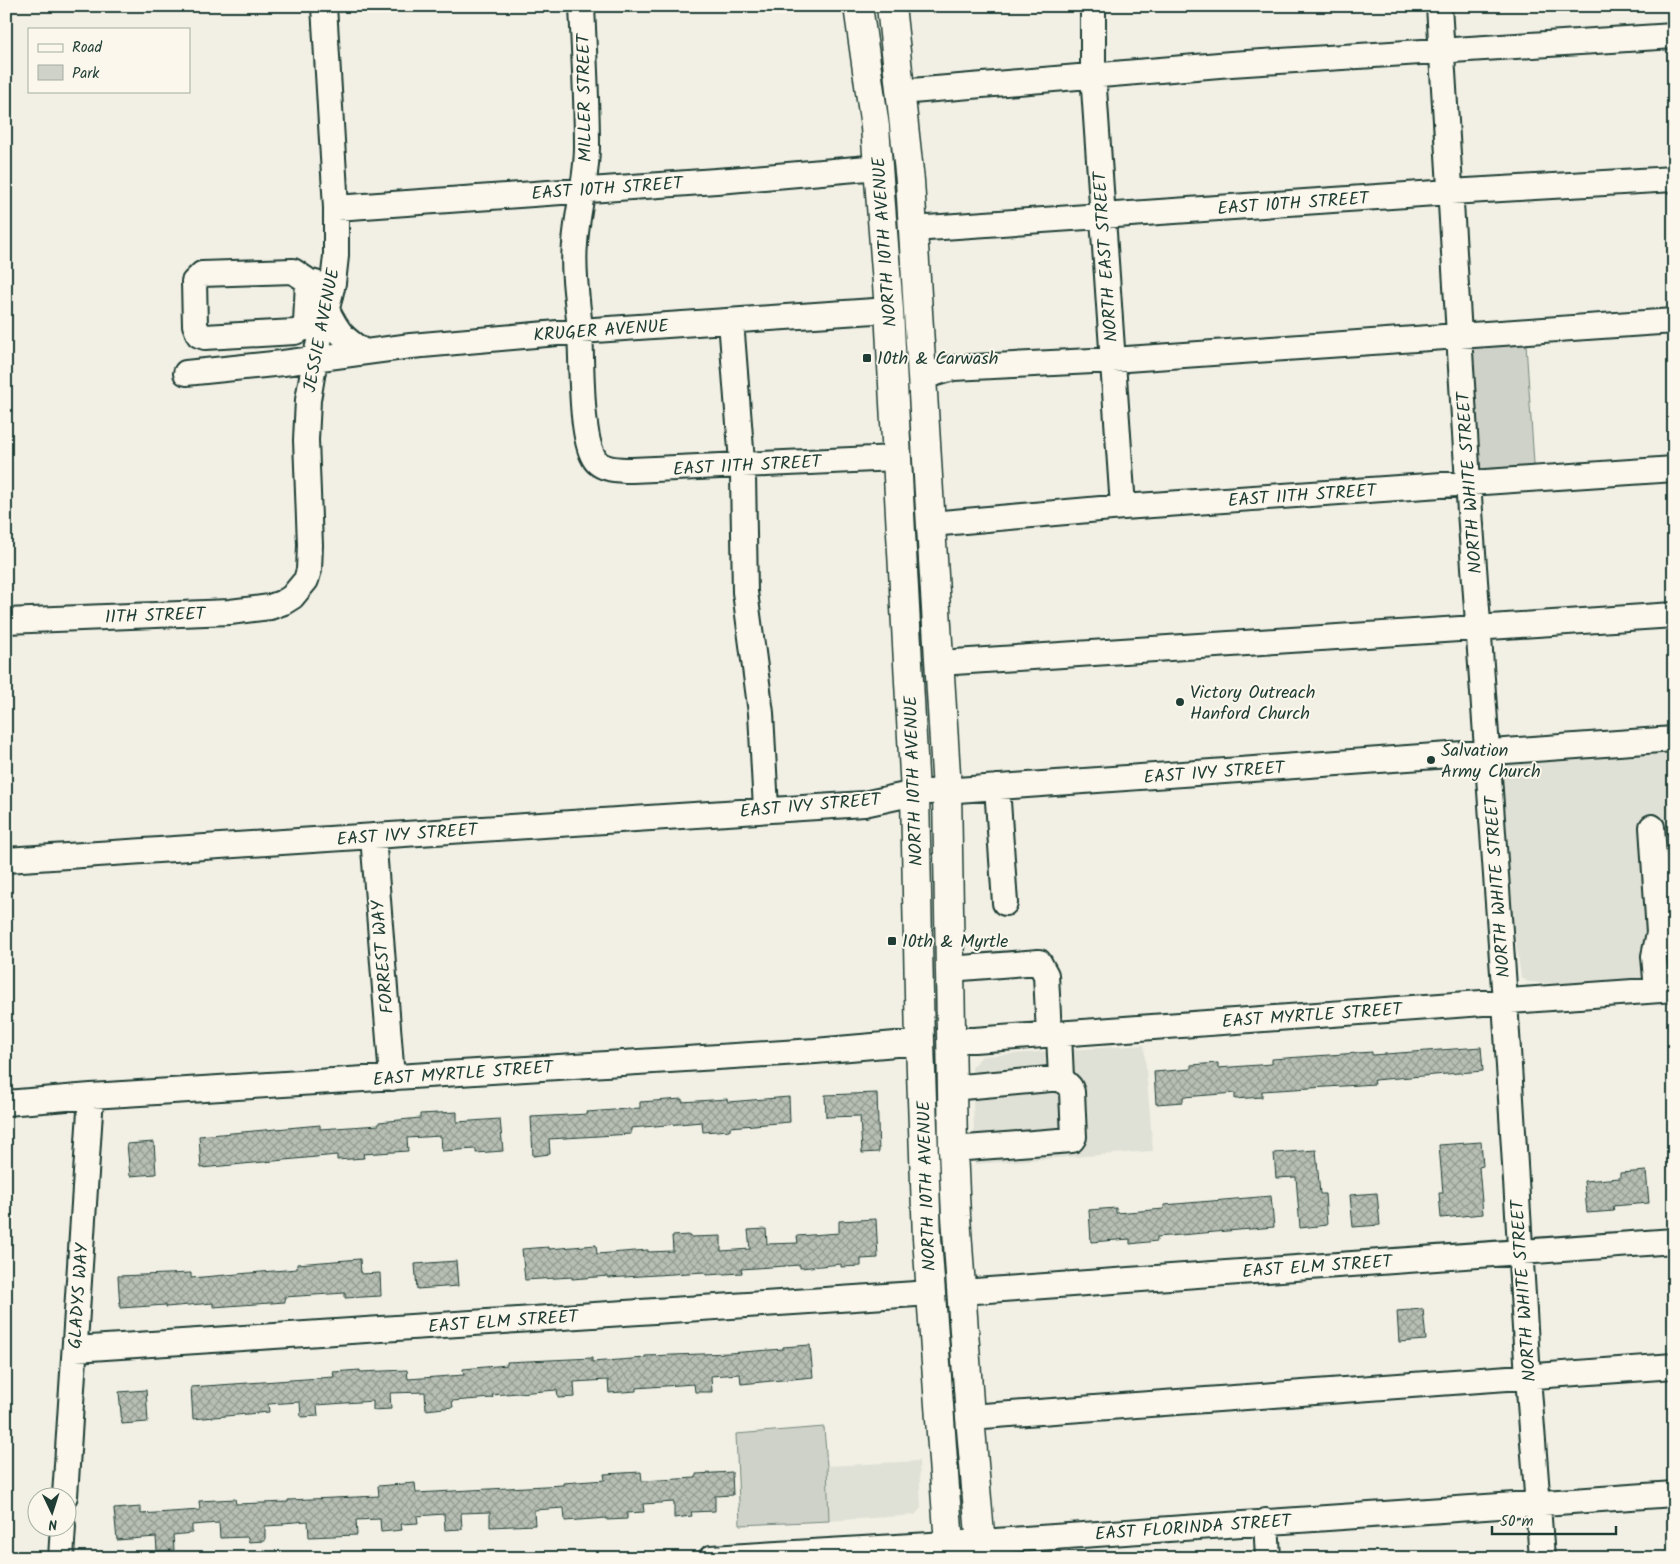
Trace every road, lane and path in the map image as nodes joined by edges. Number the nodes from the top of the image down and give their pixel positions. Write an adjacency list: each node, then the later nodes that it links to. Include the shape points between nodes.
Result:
1 (324, 6): 16 (street, JESSIE AVENUE)
2 (582, 6): 14 (street, MILLER STREET, via 587,146)
3 (858, 6): 10 (main road, NORTH 10TH AVENUE)
4 (890, 6): 11 (main road, NORTH 10TH AVENUE)
5 (1093, 6): 9 (street, NORTH EAST STREET)
6 (1439, 6): 8 (street, NORTH WHITE STREET)
7 (1674, 36): 8 (street)
8 (1442, 51): 9 (street); 15 (street, NORTH WHITE STREET)
9 (1093, 74): 11 (street); 17 (street, NORTH EAST STREET)
10 (869, 77): 12 (main road, NORTH 10TH AVENUE); 18 (main road, via 884,110 889,133 897,212 903,224)
11 (900, 92): 18 (main road, NORTH 10TH AVENUE)
12 (878, 167): 14 (street, EAST 10TH STREET); 21 (main road, NORTH 10TH AVENUE)
13 (1674, 179): 15 (street, EAST 10TH STREET)
14 (584, 189): 16 (street, EAST 10TH STREET); 24 (street, MILLER STREET, via 574,246)
15 (1450, 192): 17 (street, EAST 10TH STREET); 25 (street, NORTH WHITE STREET)
16 (336, 208): 20 (street, JESSIE AVENUE, via 336,256)
17 (1102, 216): 18 (street, EAST 10TH STREET); 28 (street, NORTH EAST STREET)
18 (913, 229): 30 (main road, NORTH 10TH AVENUE)
19 (308, 281): 19 (street, via 293,271 202,274 194,282 195,325 199,335 295,332 302,329 306,323); 20 (street)
20 (330, 299): 26 (street, via 336,329); 27 (street, JESSIE AVENUE)
21 (889, 310): 22 (street, KRUGER AVENUE); 31 (main road, via 904,329 910,402 914,421); 32 (main road, NORTH 10TH AVENUE)
22 (731, 321): 24 (street, KRUGER AVENUE); 34 (street)
23 (1674, 321): 25 (street)
24 (580, 331): 26 (street, KRUGER AVENUE); 33 (street, MILLER STREET, via 585,420 589,447)
25 (1459, 335): 28 (street); 36 (street, NORTH WHITE STREET)
26 (364, 352): 27 (street, KRUGER AVENUE)
27 (314, 359): 29 (street, KRUGER AVENUE); 39 (street, JESSIE AVENUE, via 306,440 309,570)
28 (1112, 360): 30 (street, via 953,368); 37 (street, NORTH EAST STREET)
29 (186, 373)
30 (922, 377): 31 (main road, NORTH 10TH AVENUE)
31 (926, 438): 38 (main road, NORTH 10TH AVENUE)
32 (896, 458): 34 (street, EAST 11TH STREET); 48 (main road, NORTH 10TH AVENUE)
33 (598, 464): 34 (street, EAST 11TH STREET, via 617,470)
34 (741, 465): 49 (street, via 745,592 761,713)
35 (1674, 469): 36 (street, EAST 11TH STREET)
36 (1468, 483): 37 (street, EAST 11TH STREET); 42 (street, NORTH WHITE STREET)
37 (1123, 507): 38 (street, EAST 11TH STREET)
38 (931, 524): 43 (main road, NORTH 10TH AVENUE)
39 (298, 591): 41 (street, 11TH STREET, via 284,602 270,607 230,612)
40 (1674, 615): 42 (street)
41 (6, 621)
42 (1479, 629): 43 (street); 45 (street, NORTH WHITE STREET)
43 (939, 663): 47 (main road, NORTH 10TH AVENUE)
44 (1674, 739): 45 (street, EAST IVY STREET)
45 (1488, 752): 46 (street, EAST IVY STREET); 57 (street, NORTH WHITE STREET)
46 (997, 787): 47 (street, EAST IVY STREET); 53 (street)
47 (947, 791): 48 (street, EAST IVY STREET); 55 (main road, NORTH 10TH AVENUE)
48 (915, 794): 49 (street, EAST IVY STREET, via 864,804); 54 (main road, NORTH 10TH AVENUE)
49 (766, 809): 51 (street, EAST IVY STREET)
50 (1652, 827): 56 (street, via 1658,932 1654,956)
51 (372, 836): 52 (street, EAST IVY STREET); 61 (street, FORREST WAY)
52 (6, 860)
53 (1005, 903)
54 (918, 914): 59 (main road, via 931,956 934,1021 937,1030); 60 (main road, NORTH 10TH AVENUE)
55 (949, 969): 58 (street, via 1039,962 1046,975); 59 (main road, NORTH 10TH AVENUE)
56 (1665, 990): 57 (street, EAST MYRTLE STREET)
57 (1505, 1001): 58 (street, EAST MYRTLE STREET); 69 (street, NORTH WHITE STREET)
58 (1054, 1034): 59 (street, EAST MYRTLE STREET); 62 (street)
59 (951, 1040): 63 (main road, NORTH 10TH AVENUE)
60 (920, 1044): 61 (street, EAST MYRTLE STREET); 67 (main road, via 931,1050 934,1059 938,1152); 71 (main road, NORTH 10TH AVENUE)
61 (392, 1078): 64 (street, EAST MYRTLE STREET)
62 (1061, 1078): 63 (street); 66 (street, via 1072,1092 1072,1140)
63 (951, 1088): 66 (main road, NORTH 10TH AVENUE)
64 (91, 1096): 65 (street, EAST MYRTLE STREET); 72 (street, GLADYS WAY)
65 (6, 1103)
66 (952, 1149): 67 (main road, NORTH 10TH AVENUE)
67 (956, 1216): 70 (main road, NORTH 10TH AVENUE)
68 (1674, 1241): 69 (street, EAST ELM STREET)
69 (1520, 1252): 70 (street, EAST ELM STREET); 74 (street, NORTH WHITE STREET)
70 (961, 1292): 75 (main road, NORTH 10TH AVENUE)
71 (931, 1294): 72 (street, EAST ELM STREET); 82 (main road, NORTH 10TH AVENUE)
72 (75, 1349): 76 (street, GLADYS WAY)
73 (1674, 1366): 74 (street)
74 (1528, 1377): 75 (street); 78 (street, NORTH WHITE STREET)
75 (970, 1417): 81 (main road, NORTH 10TH AVENUE)
76 (66, 1486)
77 (1674, 1494): 78 (street, EAST FLORINDA STREET)
78 (1538, 1503): 79 (street, EAST FLORINDA STREET); 87 (street, NORTH WHITE STREET)
79 (1266, 1521): 81 (street, EAST FLORINDA STREET); 86 (street)
80 (62, 1536): 84 (street)
81 (982, 1550): 82 (street, EAST FLORINDA STREET)
82 (950, 1551): 83 (street, EAST FLORINDA STREET)
83 (894, 1553): 85 (street, EAST FLORINDA STREET)
84 (61, 1558)
85 (711, 1558)
86 (1268, 1558)
87 (1542, 1558)

